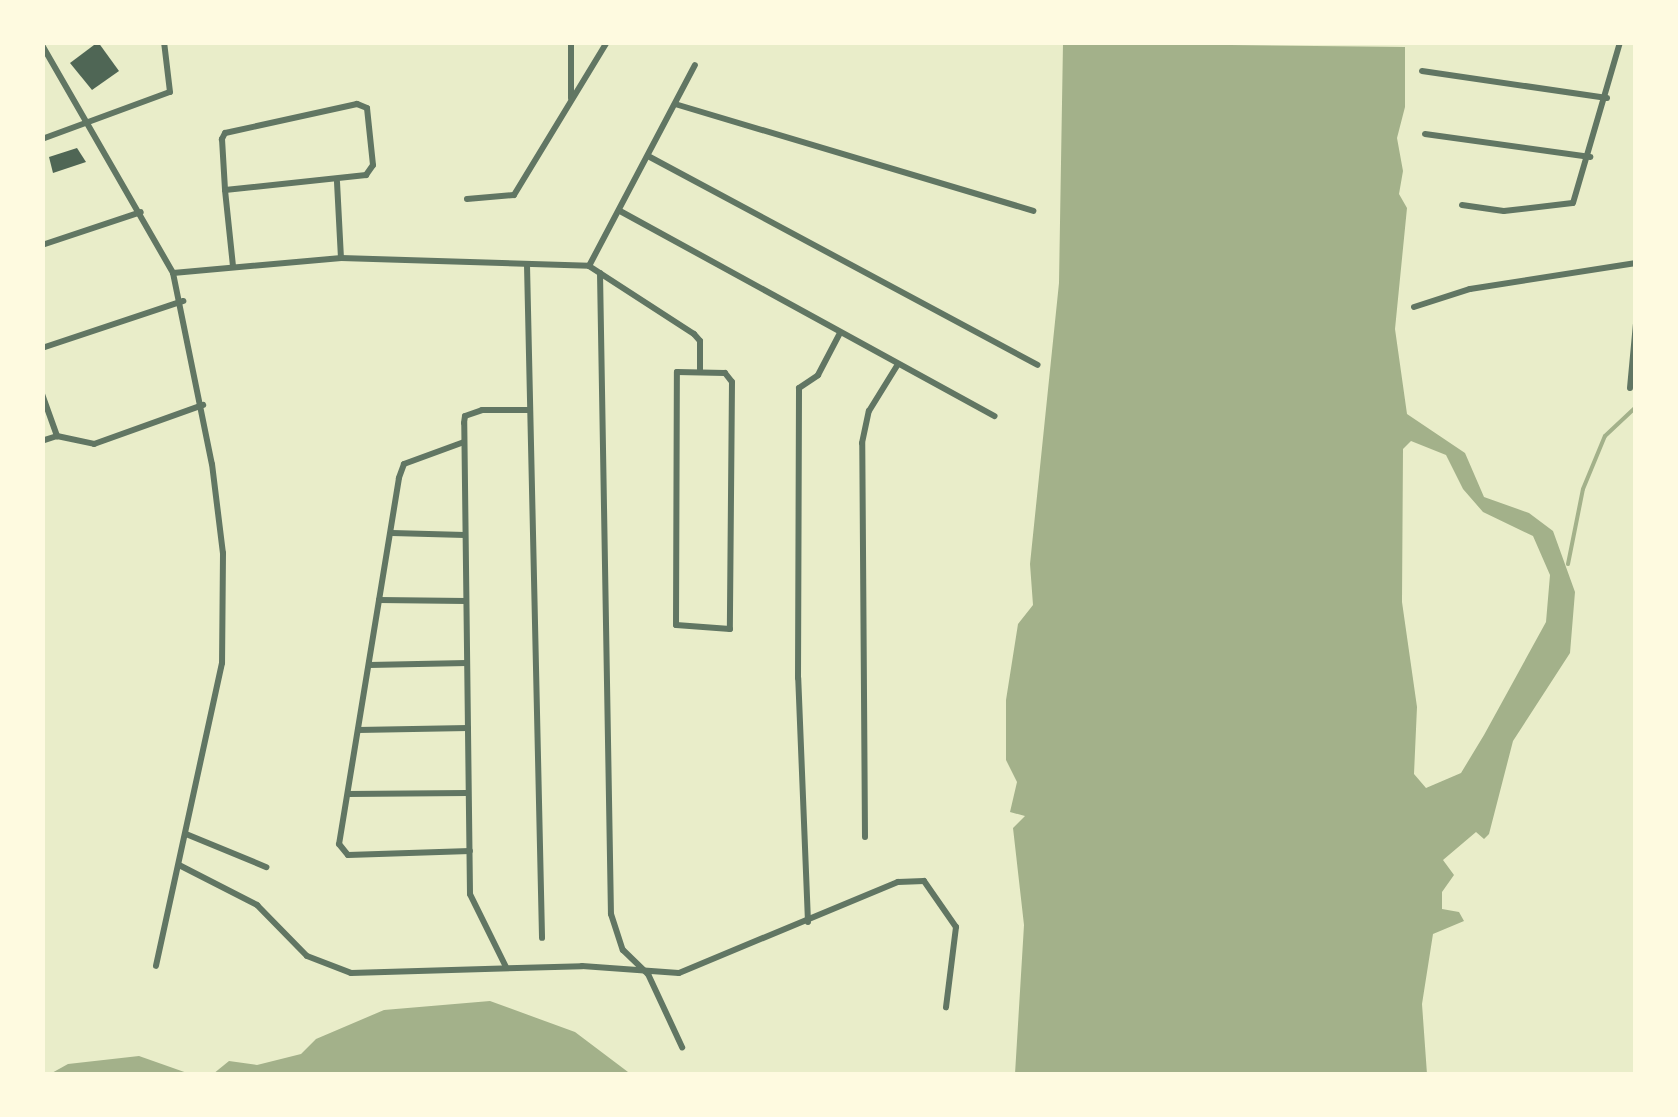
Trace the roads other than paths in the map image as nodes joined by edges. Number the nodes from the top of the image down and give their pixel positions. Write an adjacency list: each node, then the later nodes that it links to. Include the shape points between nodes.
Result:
1 (164, 42): 11 (street, via 170,92)
2 (571, 42): 9 (street)
3 (607, 42): 9 (street)
4 (1620, 42): 8 (street)
5 (42, 45): 11 (street)
6 (694, 65): 10 (street)
7 (1422, 71): 8 (street)
8 (1607, 98): 15 (street)
9 (570, 99): 18 (street, via 561,127 514,195)
10 (676, 104): 14 (street); 21 (street)
11 (90, 124): 13 (street); 22 (street)
12 (1424, 134): 15 (street)
13 (42, 138)
14 (648, 156): 20 (street); 37 (street)
15 (1590, 157): 19 (street, via 1573,202 1504,210)
16 (338, 182): 17 (street); 17 (street, via 366,176 374,165 363,105 225,132); 24 (street)
17 (226, 190): 27 (street)
18 (467, 199)
19 (1462, 206)
20 (620, 210): 28 (street); 34 (street)
21 (1033, 211)
22 (141, 212): 23 (street); 29 (street)
23 (42, 246)
24 (341, 258): 26 (street); 27 (street)
25 (1636, 263): 32 (street, via 1470,289)
26 (526, 265): 28 (street); 42 (street)
27 (233, 266): 29 (street)
28 (589, 266): 30 (street)
29 (173, 273): 31 (street)
30 (600, 273): 38 (street, via 694,334); 66 (street, via 610,914 623,950)
31 (183, 301): 35 (street); 41 (street)
32 (1414, 307)
33 (1636, 323): 39 (street)
34 (840, 332): 36 (street); 62 (street, via 818,375 800,388)
35 (42, 348)
36 (898, 364): 43 (street); 58 (street, via 869,411 862,443)
37 (1037, 366)
38 (700, 372): 38 (street, via 725,373 732,382 730,630 676,625 674,377)
39 (1630, 388)
40 (42, 394): 44 (street)
41 (204, 406): 44 (street, via 94,444); 57 (street, via 224,613 208,745)
42 (530, 410): 46 (street, via 469,413); 63 (street)
43 (995, 416)
44 (57, 436): 45 (street)
45 (42, 441)
46 (464, 442): 47 (street, via 404,464); 48 (street)
47 (392, 533): 48 (street); 49 (street)
48 (465, 534): 50 (street)
49 (379, 600): 50 (street); 52 (street)
50 (466, 600): 51 (street)
51 (466, 663): 52 (street); 53 (street)
52 (369, 664): 54 (street)
53 (468, 728): 54 (street); 55 (street)
54 (358, 730): 56 (street)
55 (467, 793): 56 (street); 59 (street)
56 (348, 794): 59 (street, via 340,844 348,855)
57 (186, 834): 60 (street); 61 (street)
58 (866, 837)
59 (470, 851): 65 (street, via 473,908)
60 (179, 865): 64 (street); 65 (street, via 257,904 306,956 327,966 351,973)
61 (266, 867)
62 (808, 922): 66 (street, via 678,973); 67 (street, via 898,882 924,881 956,926)
63 (542, 938)
64 (156, 966)
65 (506, 967): 66 (street)
66 (648, 974): 68 (street)
67 (946, 1007)
68 (682, 1048)

